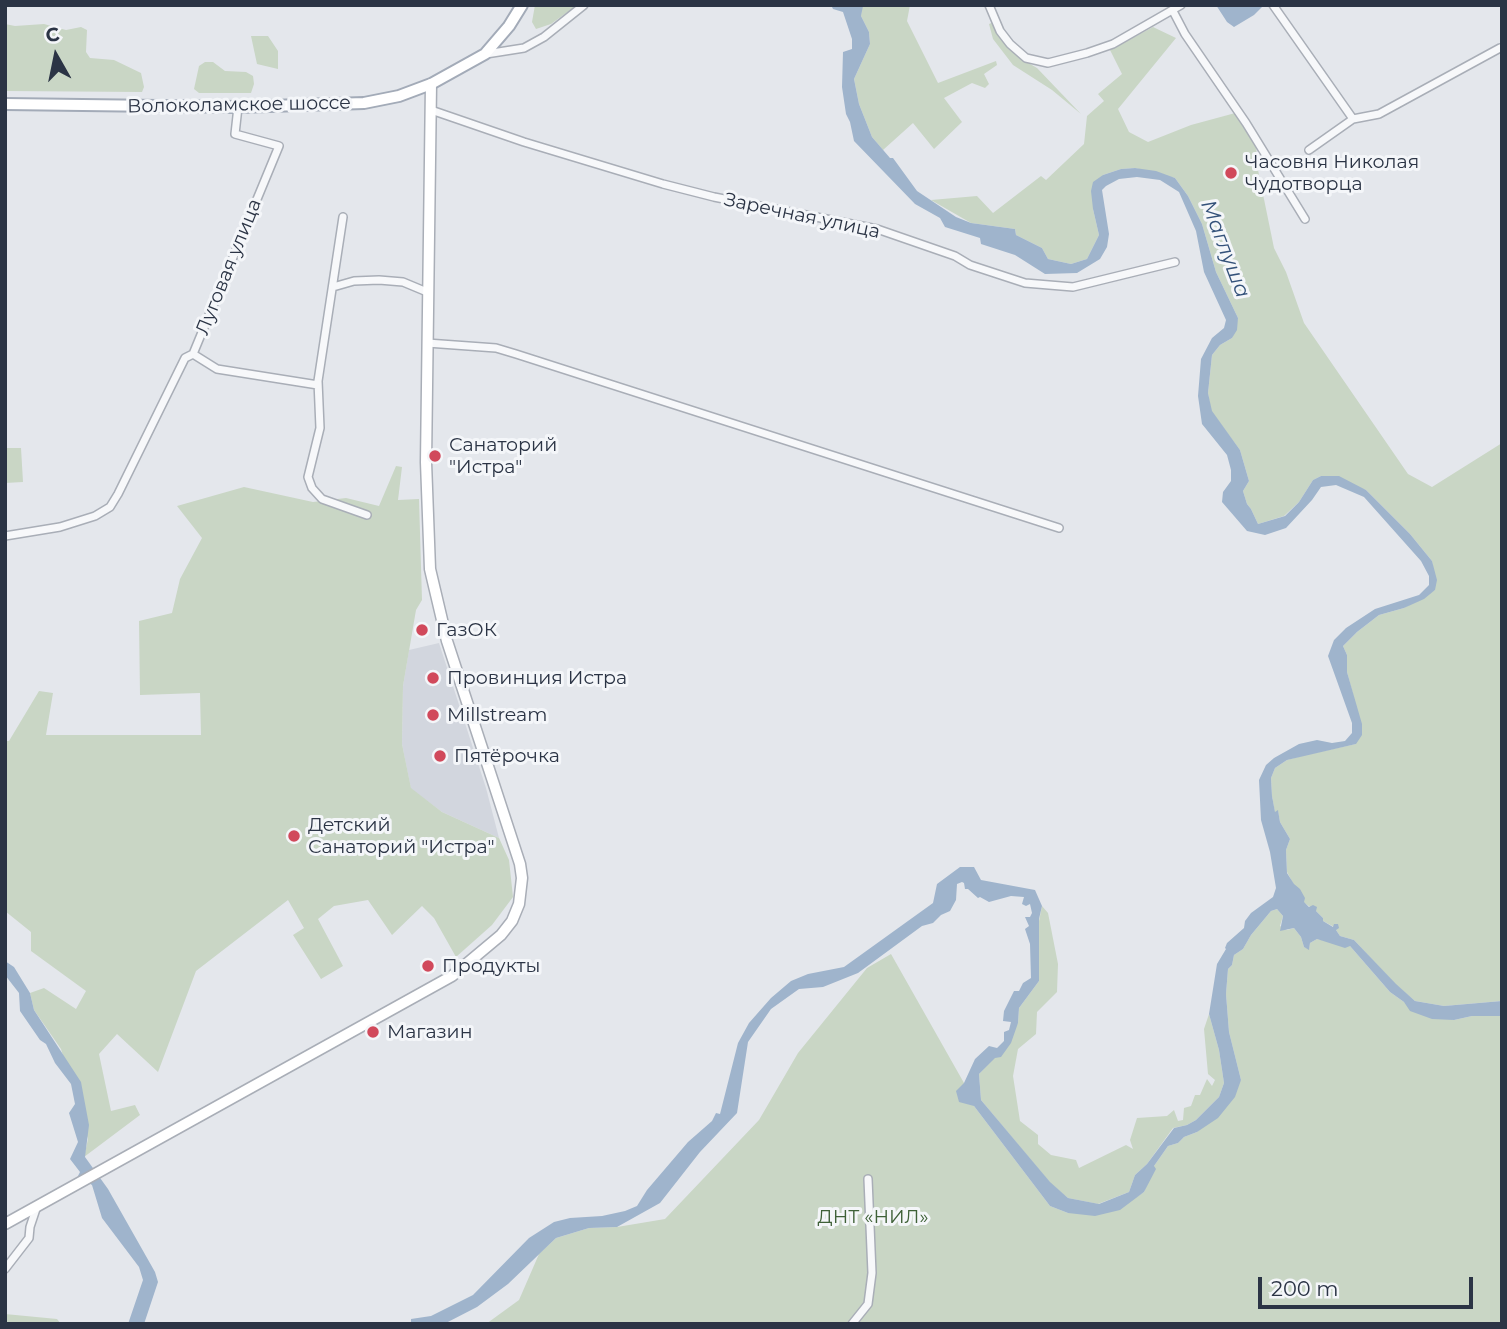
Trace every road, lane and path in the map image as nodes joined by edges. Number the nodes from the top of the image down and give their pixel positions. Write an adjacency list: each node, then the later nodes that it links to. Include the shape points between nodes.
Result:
1 (522, 5): 8 (main road, Волоколамское шоссе)
2 (584, 5): 8 (street, via 524,48)
3 (989, 5): 6 (street, via 1010,44 1026,58 1048,63 1113,44)
4 (1181, 5): 6 (street)
5 (1273, 5): 13 (street)
6 (1173, 11): 16 (street)
7 (1500, 48): 13 (street, via 1379,114)
8 (485, 54): 9 (main road, Волоколамское шоссе)
9 (430, 85): 11 (main road, Волоколамское шоссе, via 364,103); 12 (main road)
10 (5, 104): 11 (main road, Волоколамское шоссе)
11 (238, 107): 21 (street, Луговая улица, via 235,134 279,146)
12 (431, 110): 17 (street, Заречная улица, via 663,184 877,229 1025,283 1073,287); 19 (main road)
13 (1353, 119): 14 (street)
14 (1309, 150)
15 (343, 217): 18 (street)
16 (1305, 219)
17 (1175, 262)
18 (333, 287): 19 (street, via 379,280 403,282); 22 (street)
19 (427, 292): 20 (main road)
20 (427, 343): 24 (street, via 496,348); 27 (main road, via 432,583 520,864 519,904 512,920 452,976)
21 (193, 354): 22 (street, via 217,369); 25 (street, Луговая улица, via 185,358 110,507 60,527)
22 (318, 385): 23 (street, via 320,428 308,477 312,488 322,499)
23 (367, 515)
24 (1059, 528)
25 (5, 537)
26 (868, 1179): 30 (street, via 872,1273 868,1304)
27 (37, 1206): 28 (main road); 29 (street, via 29,1238)
28 (5, 1224)
29 (5, 1269)
30 (852, 1324)

